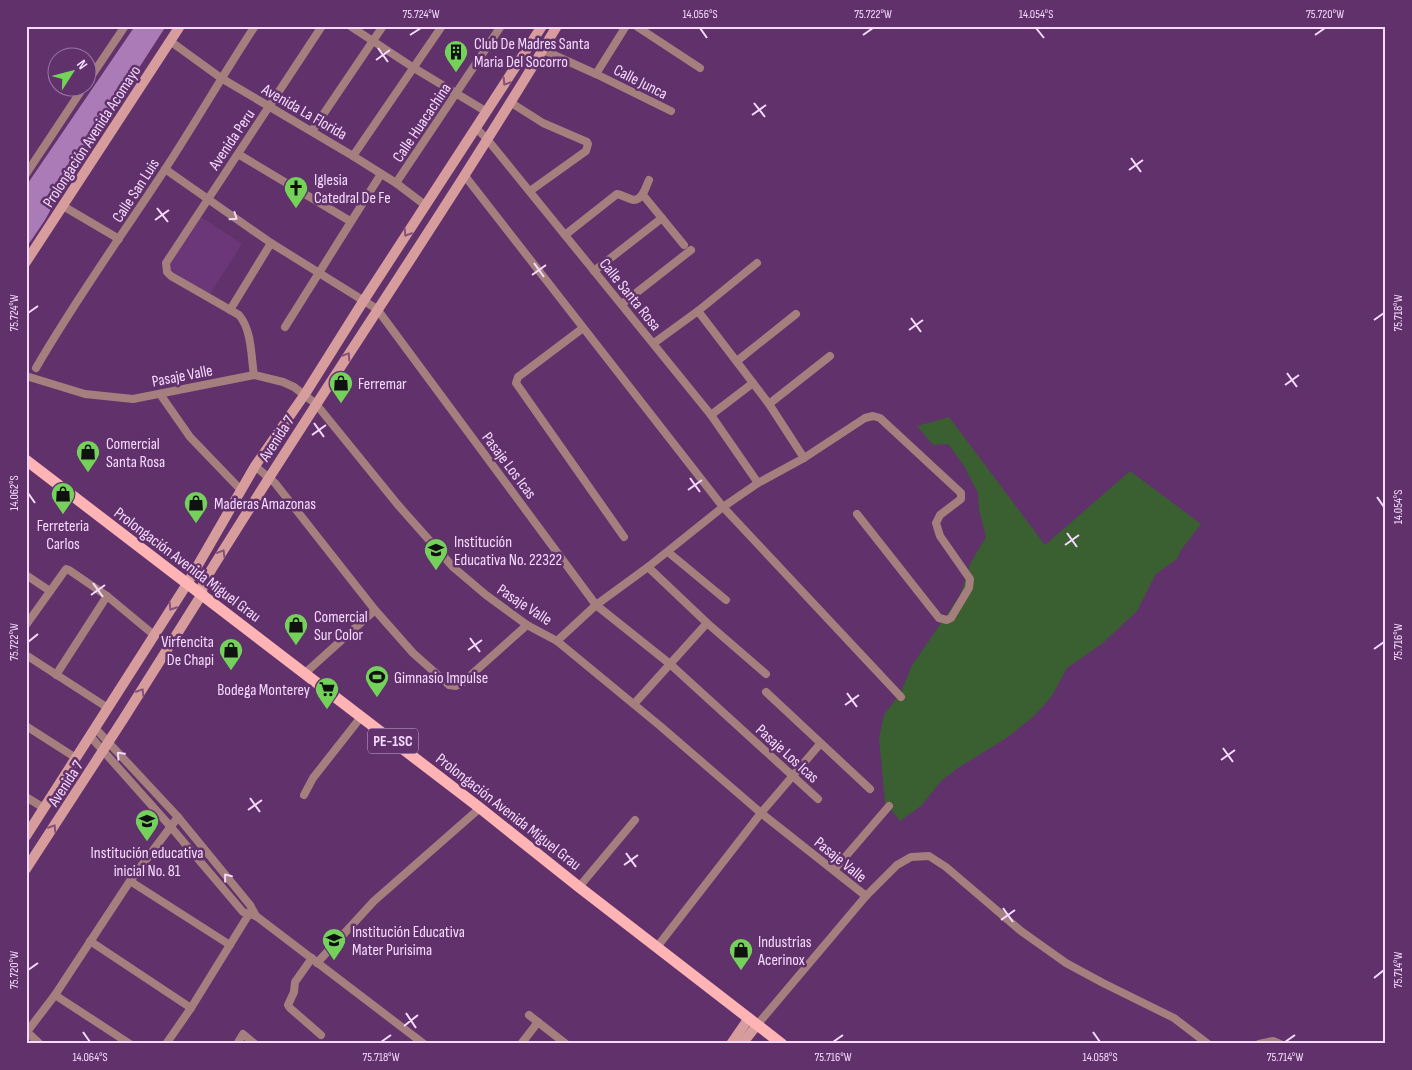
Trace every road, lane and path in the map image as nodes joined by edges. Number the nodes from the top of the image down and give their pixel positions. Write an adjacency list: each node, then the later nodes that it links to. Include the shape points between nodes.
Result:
1 (124, 26): 16 (street)
2 (180, 26): 13 (street, Prolongación Avenida Acomayo)
3 (255, 26): 20 (street, Calle San Luis)
4 (322, 26): 24 (street, Avenida Peru)
5 (350, 26): 14 (street)
6 (383, 26): 14 (street)
7 (442, 26): 17 (street)
8 (501, 26): 21 (street, Calle Huacachina)
9 (542, 26): 26 (street, Avenida 7, one-way to 26)
10 (557, 26): 15 (street, Avenida 7)
11 (626, 26): 19 (street)
12 (636, 26): 18 (street)
13 (170, 41): 20 (street, Avenida La Florida); 42 (street, Prolongación Avenida Acomayo)
14 (373, 42): 17 (street); 28 (street)
15 (543, 50): 19 (street, Calle Junca); 23 (street, Avenida 7)
16 (98, 66)
17 (414, 68): 21 (street); 31 (street)
18 (700, 68)
19 (596, 74): 25 (street, Calle Junca)
20 (221, 78): 24 (street, Avenida La Florida); 32 (street, Calle San Luis)
21 (457, 94): 26 (street); 37 (street, Calle Huacachina)
22 (76, 98): 33 (street)
23 (510, 102): 29 (street, Avenida 7); 38 (street, via 543,123 588,144 586,151)
24 (270, 107): 28 (street, Avenida La Florida); 30 (street, Avenida Peru)
25 (671, 111)
26 (487, 112): 27 (street, Avenida 7)
27 (476, 128): 29 (street, Calle Santa Rosa); 41 (street, Avenida 7)
28 (312, 131): 31 (street, Avenida La Florida)
29 (486, 139): 35 (street, Avenida 7); 38 (street, Calle Santa Rosa)
30 (238, 154): 40 (street, Avenida Peru); 44 (street)
31 (353, 156): 34 (street, Avenida La Florida)
32 (165, 169): 40 (street, Pasaje Los Icas); 46 (street, Calle San Luis)
33 (26, 174)
34 (381, 174): 37 (street, Avenida La Florida); 44 (street)
35 (465, 176): 54 (street, Avenida 7); 59 (street)
36 (649, 180): 39 (street)
37 (396, 183): 41 (street, Avenida La Florida)
38 (530, 191): 45 (street, Calle Santa Rosa)
39 (643, 194): 43 (street); 45 (street, via 634,200 623,195 614,196)
40 (207, 199): 47 (street, Pasaje Los Icas, one-way to 47); 55 (street, Avenida Peru, via 166,267 171,276)
41 (425, 205): 52 (street, Avenida 7, one-way to 52)
42 (63, 206): 46 (street); 48 (street, Prolongación Avenida Acomayo)
43 (662, 218): 50 (street); 53 (street, via 688,248)
44 (350, 222): 51 (street)
45 (565, 235): 50 (street, Calle Santa Rosa)
46 (119, 239): 63 (street, Calle San Luis)
47 (271, 243): 51 (street, Pasaje Los Icas); 55 (street)
48 (26, 262)
49 (757, 264): 56 (street)
50 (594, 271): 53 (street, Calle Santa Rosa)
51 (320, 273): 52 (street, Pasaje Los Icas); 58 (street)
52 (364, 300): 54 (street, Pasaje Los Icas); 68 (street, Avenida 7)
53 (622, 304): 60 (street, Calle Santa Rosa)
54 (377, 309): 69 (street, Avenida 7, one-way to 54); 89 (street, Pasaje Los Icas)
55 (230, 310): 64 (street, via 239,315 246,325)
56 (698, 311): 60 (street); 62 (street)
57 (796, 314): 62 (street)
58 (285, 327)
59 (582, 328): 78 (street); 80 (street, via 518,377 516,383)
60 (654, 343): 71 (street, Calle Santa Rosa)
61 (830, 356): 70 (street)
62 (737, 361): 66 (street)
63 (36, 368)
64 (254, 375): 67 (street, Pasaje Valle); 68 (street, Pasaje Valle, via 283,382)
65 (26, 376): 67 (street, Pasaje Valle, via 85,394 133,399)
66 (753, 383): 70 (street); 71 (street)
67 (160, 394): 77 (street, via 190,437)
68 (305, 394): 69 (street, Pasaje Valle); 74 (street, Avenida 7)
69 (316, 404): 75 (street, Avenida 7); 93 (street, Pasaje Valle, via 453,567)
70 (769, 404): 72 (street)
71 (712, 415): 76 (street, Calle Santa Rosa)
72 (804, 458): 76 (street); 79 (street, via 873,416 880,418 959,490 961,499 940,515 936,523 940,536 970,579 969,588 951,618 939,618)
73 (26, 460): 84 (main road, Prolongación Avenida Miguel Grau / PE-1SC)
74 (255, 466): 75 (street); 77 (street, Avenida 7)
75 (269, 477): 86 (street, Avenida 7, one-way to 75, via 203,584); 90 (street)
76 (758, 483): 78 (street)
77 (241, 490): 84 (street, Avenida 7)
78 (723, 507): 81 (street); 102 (street)
79 (857, 514)
80 (624, 537)
81 (668, 552): 82 (street); 88 (street)
82 (648, 567): 89 (street); 91 (street)
83 (26, 575): 85 (street)
84 (187, 584): 86 (main road, Prolongación Avenida Miguel Grau / PE-1SC); 94 (street, Avenida 7, one-way to 94)
85 (50, 591): 87 (street, via 66,569); 92 (street)
86 (202, 594): 98 (main road, Prolongación Avenida Miguel Grau / PE-1SC); 109 (street, Avenida 7, one-way to 86)
87 (107, 596): 94 (street); 100 (street)
88 (726, 600)
89 (596, 605): 95 (street); 97 (street, Pasaje Los Icas)
90 (375, 610): 93 (street, via 413,653 453,686 462,683); 98 (street)
91 (707, 623): 97 (street); 99 (street)
92 (26, 625)
93 (527, 625): 95 (street, Pasaje Valle)
94 (154, 636): 104 (street, Avenida 7)
95 (557, 641): 103 (street, Pasaje Valle)
96 (26, 655): 100 (street)
97 (670, 664): 103 (street); 111 (street, Pasaje Los Icas)
98 (304, 674): 105 (main road, Prolongación Avenida Miguel Grau / PE-1SC)
99 (766, 674)
100 (56, 675): 104 (street)
101 (766, 692): 108 (street)
102 (901, 697)
103 (634, 704): 119 (street, Pasaje Valle)
104 (108, 708): 107 (street, Avenida 7)
105 (361, 717): 113 (street, via 313,778); 118 (main road, Prolongación Avenida Miguel Grau / PE-1SC)
106 (26, 726): 110 (street)
107 (92, 732): 109 (street); 110 (street, Avenida 7)
108 (820, 744): 111 (street); 112 (street)
109 (106, 746): 120 (street, one-way to 109); 122 (street); 124 (street, Avenida 7, one-way to 109)
110 (76, 758): 117 (street, Avenida 7)
111 (792, 776): 115 (street, Pasaje Los Icas); 119 (street)
112 (870, 789)
113 (304, 795)
114 (26, 797): 117 (street)
115 (818, 799)
116 (889, 806): 125 (street)
117 (44, 808): 123 (street, Avenida 7)
118 (480, 808): 127 (main road, Prolongación Avenida Miguel Grau / PE-1SC); 133 (street, via 374,902)
119 (761, 813): 125 (street, Pasaje Valle); 132 (street)
120 (178, 816): 122 (street); 129 (street, one-way to 120, via 250,905)
121 (635, 820): 127 (street)
122 (170, 826): 126 (street); 129 (street, via 243,912)
123 (26, 836)
124 (26, 869)
125 (834, 870): 128 (street, Pasaje Valle)
126 (130, 881): 130 (street); 131 (street)
127 (579, 887): 132 (main road, Prolongación Avenida Miguel Grau / PE-1SC)
128 (866, 896): 138 (street); 152 (street, via 897,865 910,857 928,856 1066,962 1174,1018)
129 (253, 915): 131 (street); 133 (street)
130 (90, 941): 134 (street); 135 (street)
131 (230, 945): 135 (street)
132 (657, 947): 138 (main road, Prolongación Avenida Miguel Grau / PE-1SC)
133 (314, 961): 140 (street, via 295,982 288,1005); 146 (street)
134 (55, 996): 139 (street); 142 (street)
135 (191, 1008): 143 (street)
136 (530, 1015): 137 (street)
137 (538, 1022): 147 (street); 148 (street)
138 (753, 1022): 149 (street); 150 (street); 151 (main road, PE-1SC)
139 (27, 1032): 141 (street)
140 (321, 1035)
141 (40, 1044)
142 (130, 1044)
143 (166, 1044)
144 (236, 1044): 145 (street, via 243,1034)
145 (255, 1044)
146 (424, 1044)
147 (521, 1044)
148 (566, 1044)
149 (731, 1044)
150 (742, 1044)
151 (782, 1044)
152 (1208, 1044)
153 (1259, 1044): 154 (street, via 1273,1041)
154 (1280, 1044)

